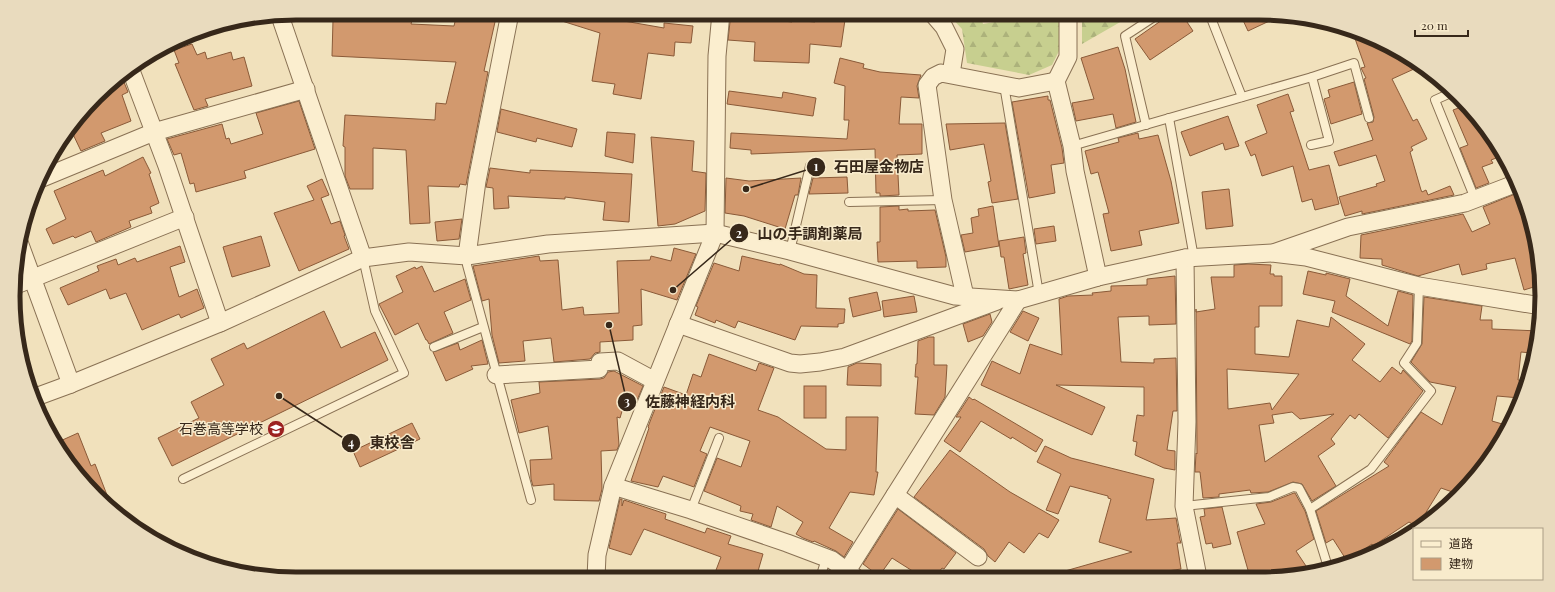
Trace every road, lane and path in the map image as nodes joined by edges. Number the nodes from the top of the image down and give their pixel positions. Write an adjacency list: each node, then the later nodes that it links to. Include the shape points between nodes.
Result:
1 (509, 20): 33 (street, via 477,181)
2 (720, 20): 29 (street, via 717,56)
3 (938, 20): 9 (street, via 955,49)
4 (1068, 20): 11 (street, via 1068,57)
5 (1149, 20): 18 (lane, via 1125,36)
6 (1212, 20): 15 (lane)
7 (282, 21): 13 (street)
8 (132, 74): 19 (street)
9 (951, 74): 12 (street); 25 (street, via 941,72 927,85)
10 (1312, 77): 15 (lane); 17 (lane, via 1354,63); 20 (lane, via 1329,141)
11 (1056, 82): 12 (street, via 1019,88); 21 (street)
12 (1004, 86): 40 (lane)
13 (306, 89): 19 (street); 34 (street)
14 (1447, 94): 26 (lane, via 1435,100)
15 (1242, 97): 16 (lane)
16 (1169, 118): 18 (lane); 35 (lane)
17 (1369, 118)
18 (1146, 125): 21 (lane)
19 (154, 132): 23 (street); 28 (street)
20 (1311, 145)
21 (1072, 146): 36 (street)
22 (810, 166): 30 (lane)
23 (47, 176)
24 (1512, 185): 26 (street)
25 (943, 200): 27 (lane); 41 (street)
26 (1475, 200): 32 (street, via 1348,227)
27 (849, 202)
28 (184, 217): 37 (street); 44 (street)
29 (715, 233): 30 (street); 33 (street, via 548,244); 45 (street)
30 (790, 251): 41 (street, via 955,296)
31 (23, 253): 37 (street)
32 (1272, 253): 35 (street); 39 (street, via 1306,257)
33 (467, 256): 34 (street, via 409,252); 46 (lane, via 467,265)
34 (363, 258): 44 (street); 53 (lane, via 375,311 404,372)
35 (1190, 258): 36 (street); 57 (street)
36 (1098, 277): 40 (street)
37 (33, 278): 38 (street); 50 (street)
38 (21, 283)
39 (1419, 286): 43 (street); 58 (lane, via 1417,344 1404,363 1431,391 1371,469)
40 (1039, 294): 42 (street)
41 (965, 296): 42 (street)
42 (1010, 299): 45 (street, via 844,357 800,364 790,363); 55 (street)
43 (1535, 305)
44 (220, 323): 50 (street)
45 (678, 324): 49 (street)
46 (484, 327): 47 (lane); 48 (lane)
47 (434, 346)
48 (496, 375): 49 (street, via 600,369 600,362 618,361); 56 (lane)
49 (655, 381): 54 (street)
50 (71, 384): 51 (street)
51 (39, 396)
52 (719, 438): 59 (lane)
53 (183, 479)
54 (613, 486): 59 (street); 63 (street, via 597,554)
55 (895, 495): 60 (street); 66 (street)
56 (531, 500)
57 (1184, 506): 58 (lane, via 1269,497 1293,487 1299,488); 67 (street)
58 (1310, 509): 62 (lane)
59 (691, 510): 61 (street)
60 (978, 557)
61 (826, 559): 64 (lane); 65 (street, via 832,560)
62 (1327, 564)
63 (596, 572)
64 (822, 572)
65 (849, 572)
66 (853, 572)
67 (1197, 572)

